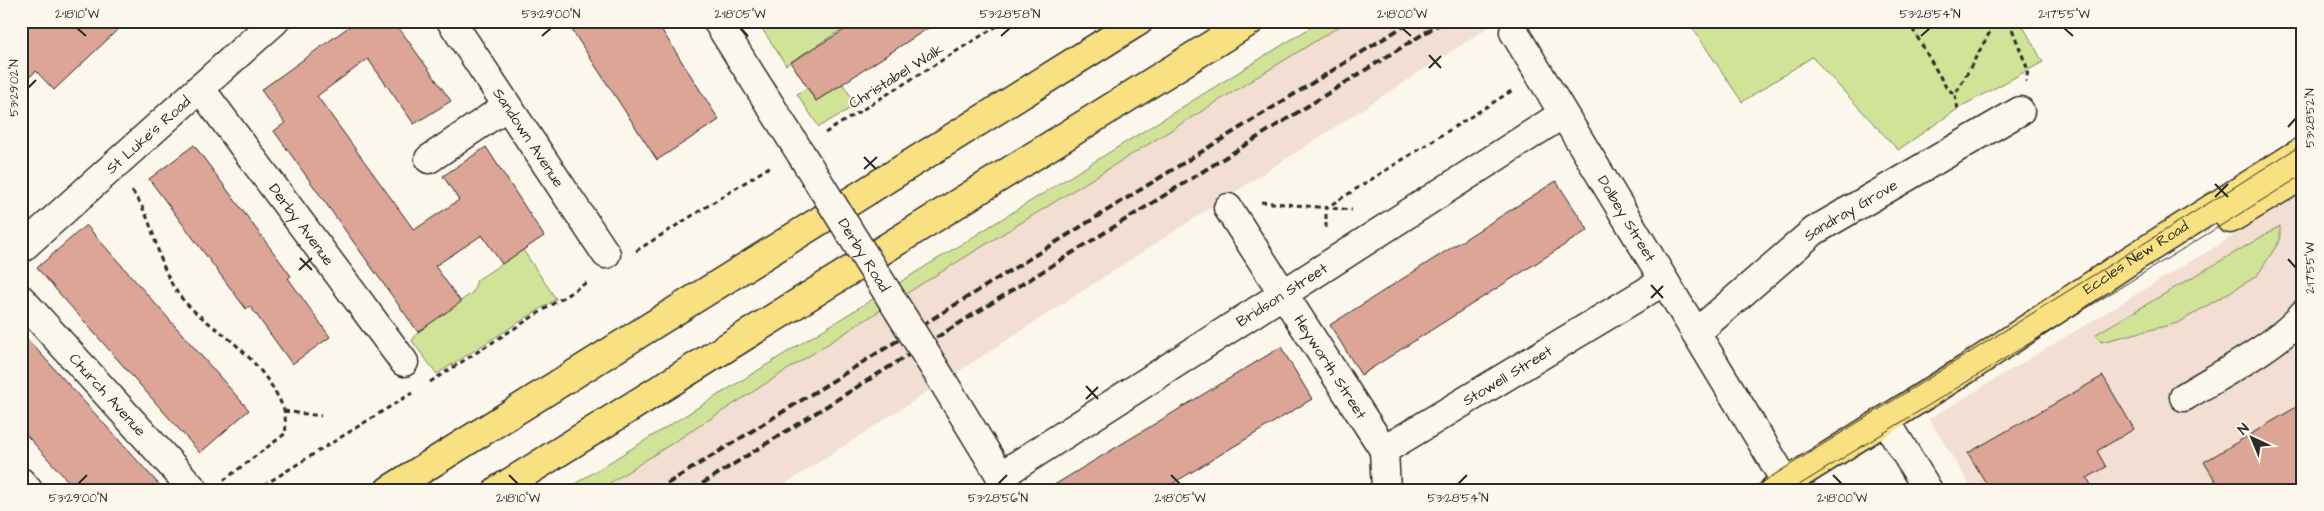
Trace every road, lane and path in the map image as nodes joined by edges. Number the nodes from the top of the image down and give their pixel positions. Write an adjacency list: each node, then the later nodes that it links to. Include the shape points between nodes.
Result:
1 (275, 21): 12 (street, St Luke's Road)
2 (451, 21): 14 (street, Sandown Avenue)
3 (717, 21): 18 (street, Derby Road)
4 (1005, 21): 18 (path, Christabel Walk)
5 (1139, 21): 47 (main road)
6 (1250, 21): 48 (main road)
7 (1908, 21): 13 (path, via 1946,87)
8 (1996, 21): 13 (path)
9 (2009, 21): 15 (path, via 2028,70)
10 (1514, 32): 11 (street, Dolbey Street)
11 (1539, 74): 16 (street, Dolbey Street); 23 (path)
12 (200, 88): 25 (street, St Luke's Road); 32 (street, Derby Avenue)
13 (1955, 95): 17 (path)
14 (507, 106): 19 (street); 26 (street, Sandown Avenue)
15 (2020, 111): 17 (street, Sandray Grove)
16 (1563, 114): 24 (street, Bridson Street); 27 (street, Dolbey Street)
17 (1967, 142): 31 (street, Sandray Grove, via 1814,231)
18 (800, 152): 26 (path, Christabel Walk); 42 (street, Derby Road, bridge)
19 (429, 158)
20 (2299, 171): 38 (main road, Eccles New Road, via 2135,257)
21 (136, 196): 36 (path, via 151,227 166,275 178,294 197,314 248,354)
22 (1228, 208): 23 (path, via 1241,200); 28 (street, Heyworth Street)
23 (1326, 208): 24 (path)
24 (1406, 215): 28 (street, Bridson Street)
25 (21, 249)
26 (611, 261): 33 (path, Christabel Walk)
27 (1664, 281): 31 (street, Dolbey Street); 39 (street, Stowell Street)
28 (1284, 294): 39 (street, Heyworth Street); 42 (street, Bridson Street)
29 (21, 299): 45 (street, Church Avenue)
30 (2303, 314): 35 (street, via 2261,349)
31 (1696, 333): 43 (street, Dolbey Street)
32 (404, 362)
33 (427, 384)
34 (419, 389): 46 (path)
35 (2184, 397)
36 (284, 411): 37 (path); 40 (path, via 286,433)
37 (321, 416)
38 (1886, 421): 43 (main road, Eccles New Road); 50 (street)
39 (1384, 450): 49 (street)
40 (222, 481)
41 (21, 482): 44 (street)
42 (1004, 483)
43 (1780, 486)
44 (28, 490)
45 (194, 490)
46 (256, 490)
47 (389, 490)
48 (498, 490)
49 (1386, 490)
50 (1928, 490)

